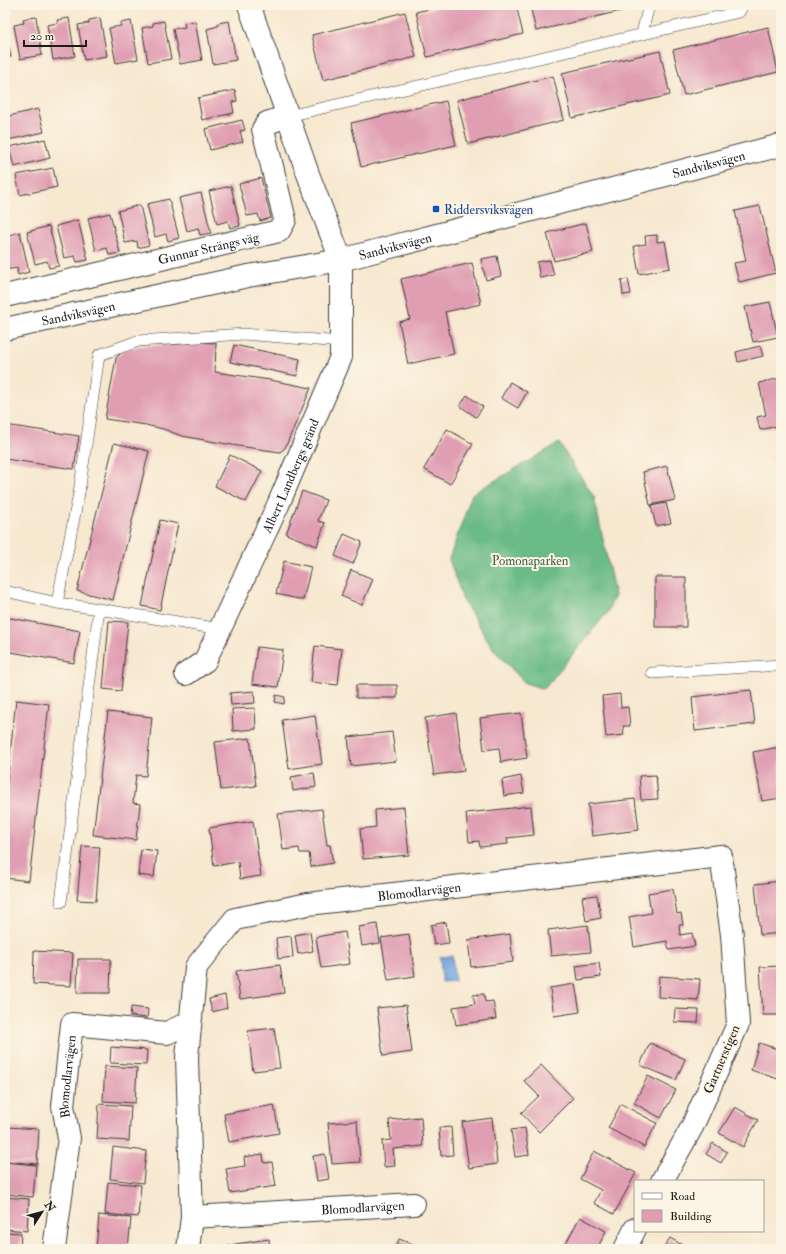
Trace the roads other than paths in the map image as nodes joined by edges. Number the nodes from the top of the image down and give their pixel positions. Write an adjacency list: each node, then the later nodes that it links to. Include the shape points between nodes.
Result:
1 (249, 5): 5 (street)
2 (649, 5): 4 (lane)
3 (743, 5): 4 (lane, via 739,12)
4 (642, 33): 5 (lane)
5 (288, 116): 7 (street); 8 (street, Gunnar Strängs väg, via 266,123 264,129 285,220 280,231)
6 (781, 146): 7 (street, Sandviksvägen)
7 (341, 260): 9 (street, Sandviksvägen, via 248,276); 10 (street, Albert Landbergs gränd)
8 (5, 296)
9 (5, 329)
10 (341, 342): 12 (lane, via 244,334 138,341 99,355 79,493); 14 (street, Albert Landbergs gränd, via 341,357 278,505)
11 (5, 591): 12 (lane)
12 (57, 603): 13 (lane)
13 (99, 609): 14 (lane); 19 (lane)
14 (220, 629): 17 (street, Albert Landbergs gränd, via 205,661)
15 (781, 665): 16 (lane)
16 (652, 673)
17 (186, 674)
18 (721, 856): 20 (street, Blomodlarvägen, via 308,904 235,919 196,967); 21 (street, Gartnerstigen, via 732,935 738,1024 692,1127)
19 (60, 902)
20 (190, 1022): 23 (street, Blomodlarvägen, via 187,1057); 25 (street, Blomodlarvägen, via 167,1033 72,1024 63,1106 69,1138)
21 (663, 1180)
22 (414, 1204): 23 (street, Blomodlarvägen)
23 (192, 1217): 26 (street, Blomodlarvägen)
24 (634, 1231): 27 (street)
25 (54, 1249)
26 (188, 1249)
27 (625, 1249)

